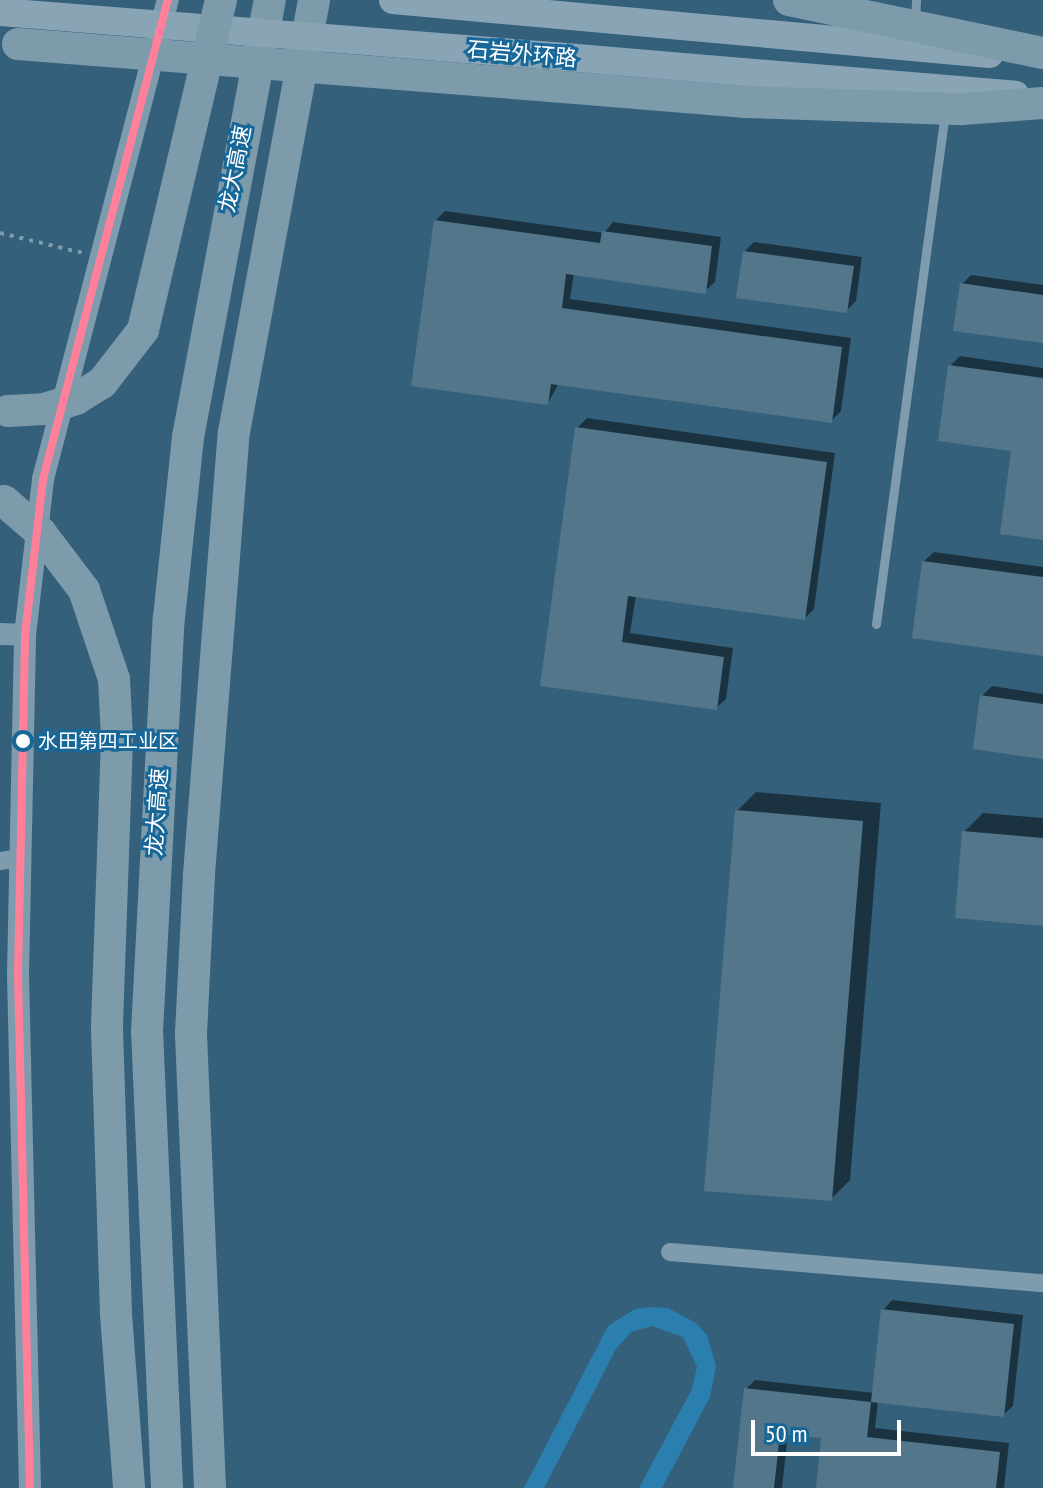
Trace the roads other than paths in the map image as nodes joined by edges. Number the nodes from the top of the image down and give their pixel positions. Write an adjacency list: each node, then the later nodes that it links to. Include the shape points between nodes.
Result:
1 (168, 0): 18 (street, via 43,479)
2 (221, 0): 14 (highway, bridge, via 143,330 102,383 76,399 44,409)
3 (270, 0): 24 (highway, 龙大高速, via 188,437 169,618 147,1032)
4 (314, 0): 25 (highway, 龙大高速, via 234,432 199,874 191,1033)
5 (393, 0): 11 (main road, 石岩外环路)
6 (789, 0): 8 (highway)
7 (0, 12): 12 (main road, 石岩外环路, bridge)
8 (915, 12): 10 (highway)
9 (9, 43): 13 (highway, bridge, via 746,102)
10 (1043, 53)
11 (1043, 59)
12 (1043, 100): 13 (highway)
13 (946, 108): 16 (lane)
14 (4, 411)
15 (2, 500): 23 (highway, bridge, via 40,532 84,590 114,679 117,739 107,1028 116,1314)
16 (876, 624)
17 (0, 634): 18 (street)
18 (25, 635): 19 (street)
19 (10, 859): 22 (street)
20 (670, 1252): 21 (street)
21 (1043, 1283)
22 (30, 1488)
23 (129, 1488)
24 (167, 1488)
25 (210, 1488)

